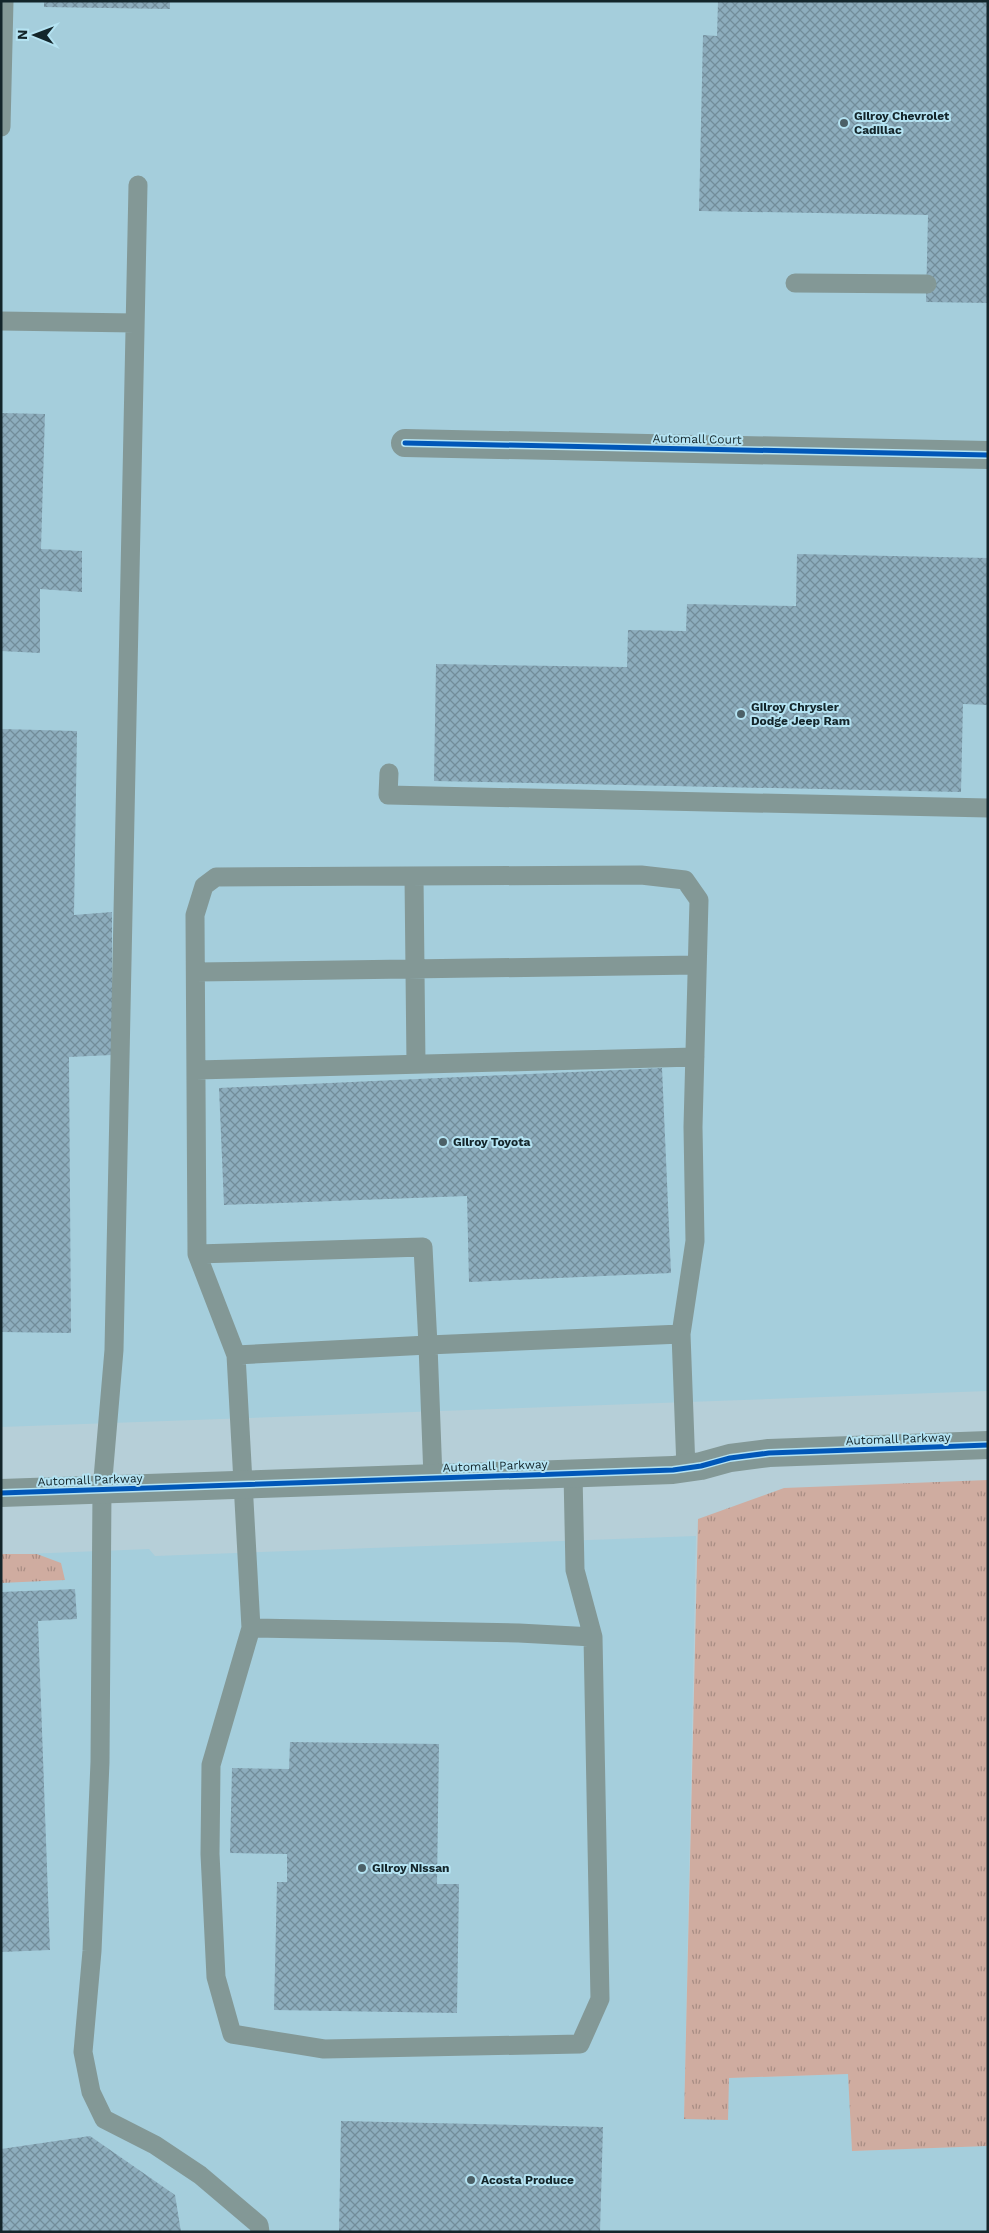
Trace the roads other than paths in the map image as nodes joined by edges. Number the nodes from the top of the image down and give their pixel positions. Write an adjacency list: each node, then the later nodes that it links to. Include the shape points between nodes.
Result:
1 (4, 1): 2 (lane)
2 (1, 127)
3 (138, 185): 7 (lane)
4 (794, 283): 5 (lane)
5 (927, 284)
6 (1, 321): 7 (lane)
7 (135, 323): 28 (lane, via 114,1350)
8 (405, 443): 9 (street, Automall Court)
9 (988, 455)
10 (389, 774): 11 (lane, via 388,795)
11 (988, 808)
12 (414, 876): 13 (lane, via 641,875 685,880 699,900); 14 (lane); 15 (lane, via 216,877 204,886 196,915)
13 (697, 965): 14 (lane); 16 (lane)
14 (415, 969): 15 (lane); 17 (lane)
15 (196, 972): 18 (lane)
16 (695, 1057): 17 (lane); 20 (lane, via 695,1241)
17 (416, 1064): 18 (lane)
18 (196, 1070): 19 (lane)
19 (197, 1254): 21 (lane, via 423,1247); 22 (lane)
20 (681, 1334): 21 (lane); 24 (lane)
21 (428, 1345): 22 (lane); 26 (lane)
22 (236, 1355): 27 (lane)
23 (988, 1445): 24 (street, Automall Parkway, via 769,1453)
24 (686, 1469): 25 (street, Automall Parkway)
25 (573, 1473): 26 (street, Automall Parkway); 31 (lane, via 575,1570)
26 (433, 1478): 27 (street, Automall Parkway)
27 (242, 1485): 28 (street, Automall Parkway); 30 (lane)
28 (102, 1490): 29 (street, Automall Parkway); 32 (lane, via 100,1762 92,1951 83,2052 91,2092 104,2120 155,2145 200,2175 259,2226)
29 (1, 1493)
30 (251, 1628): 31 (lane); 31 (lane, via 211,1765 210,1854 216,1977 232,2034 324,2049 580,2044 600,1999)
31 (593, 1637)
32 (260, 2232)

